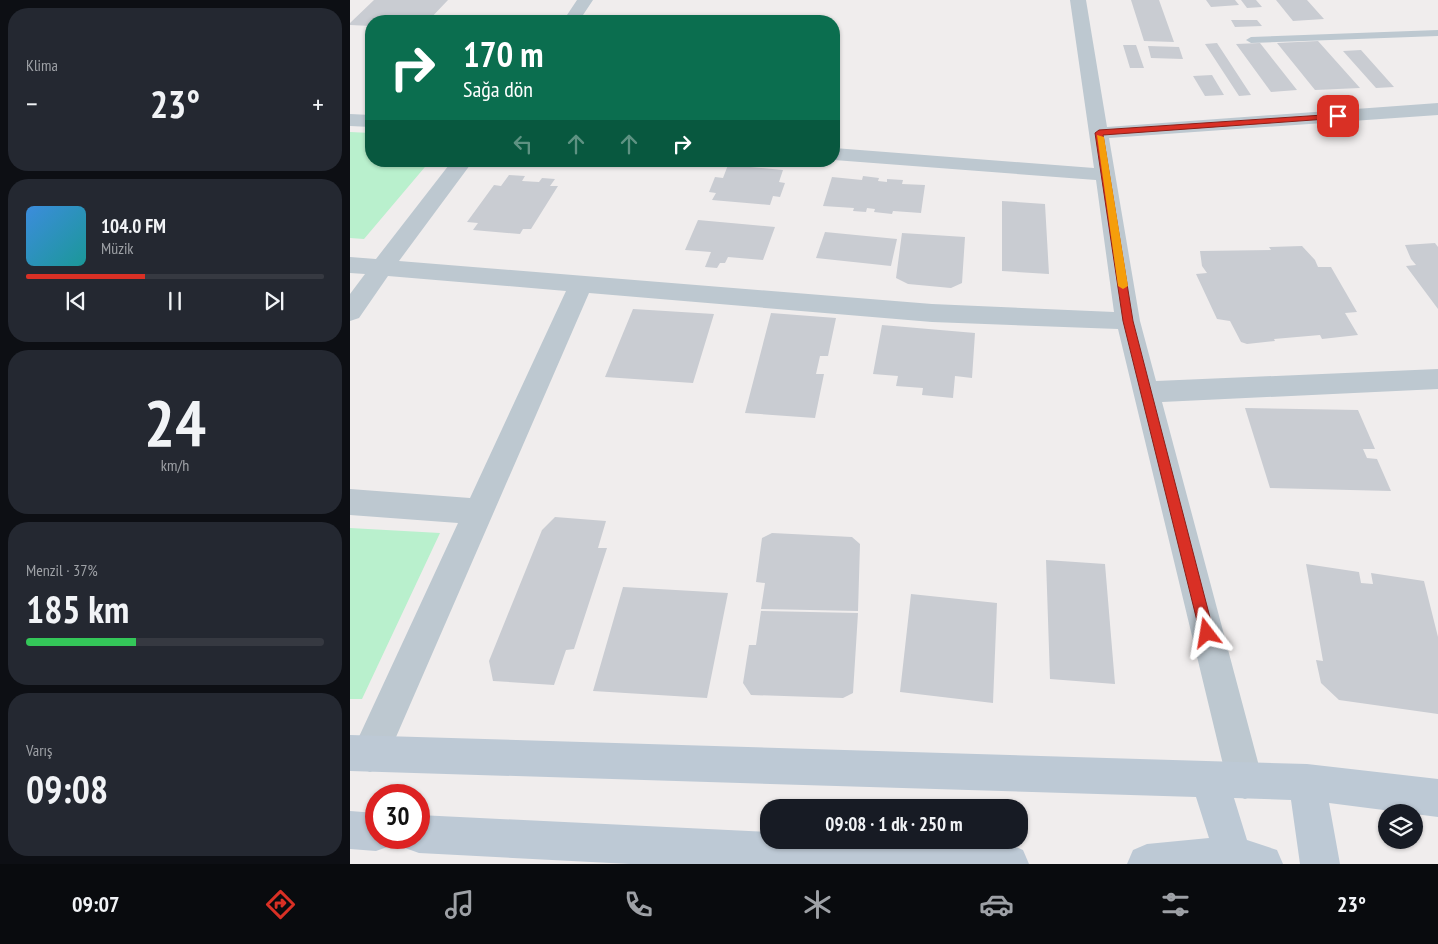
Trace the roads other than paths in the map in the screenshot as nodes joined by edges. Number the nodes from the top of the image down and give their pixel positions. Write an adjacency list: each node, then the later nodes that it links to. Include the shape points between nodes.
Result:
1 (585, 0): 3 (street)
2 (1078, 0): 9 (street)
3 (575, 15)
4 (1438, 33): 5 (lane)
5 (1251, 40)
6 (1438, 109): 9 (street)
7 (350, 120): 8 (street)
8 (365, 121)
9 (1099, 133): 12 (street)
10 (840, 154): 12 (street)
11 (458, 167): 14 (street)
12 (1106, 175): 17 (street)
13 (350, 265): 14 (street)
14 (382, 268): 15 (street); 16 (street)
15 (581, 284): 17 (street, via 932,313); 21 (street)
16 (350, 312)
17 (1128, 321): 19 (street)
18 (1438, 379): 19 (street)
19 (1146, 392): 23 (street)
20 (350, 502): 21 (street)
21 (478, 512): 22 (street)
22 (360, 754): 23 (street)
23 (1227, 780): 24 (street); 29 (street)
24 (1307, 782): 25 (street); 32 (street)
25 (1438, 798)
26 (350, 830): 27 (street)
27 (365, 831)
28 (430, 835): 30 (street)
29 (1244, 861): 31 (street)
30 (1009, 864)
31 (1147, 864)
32 (1320, 864)

